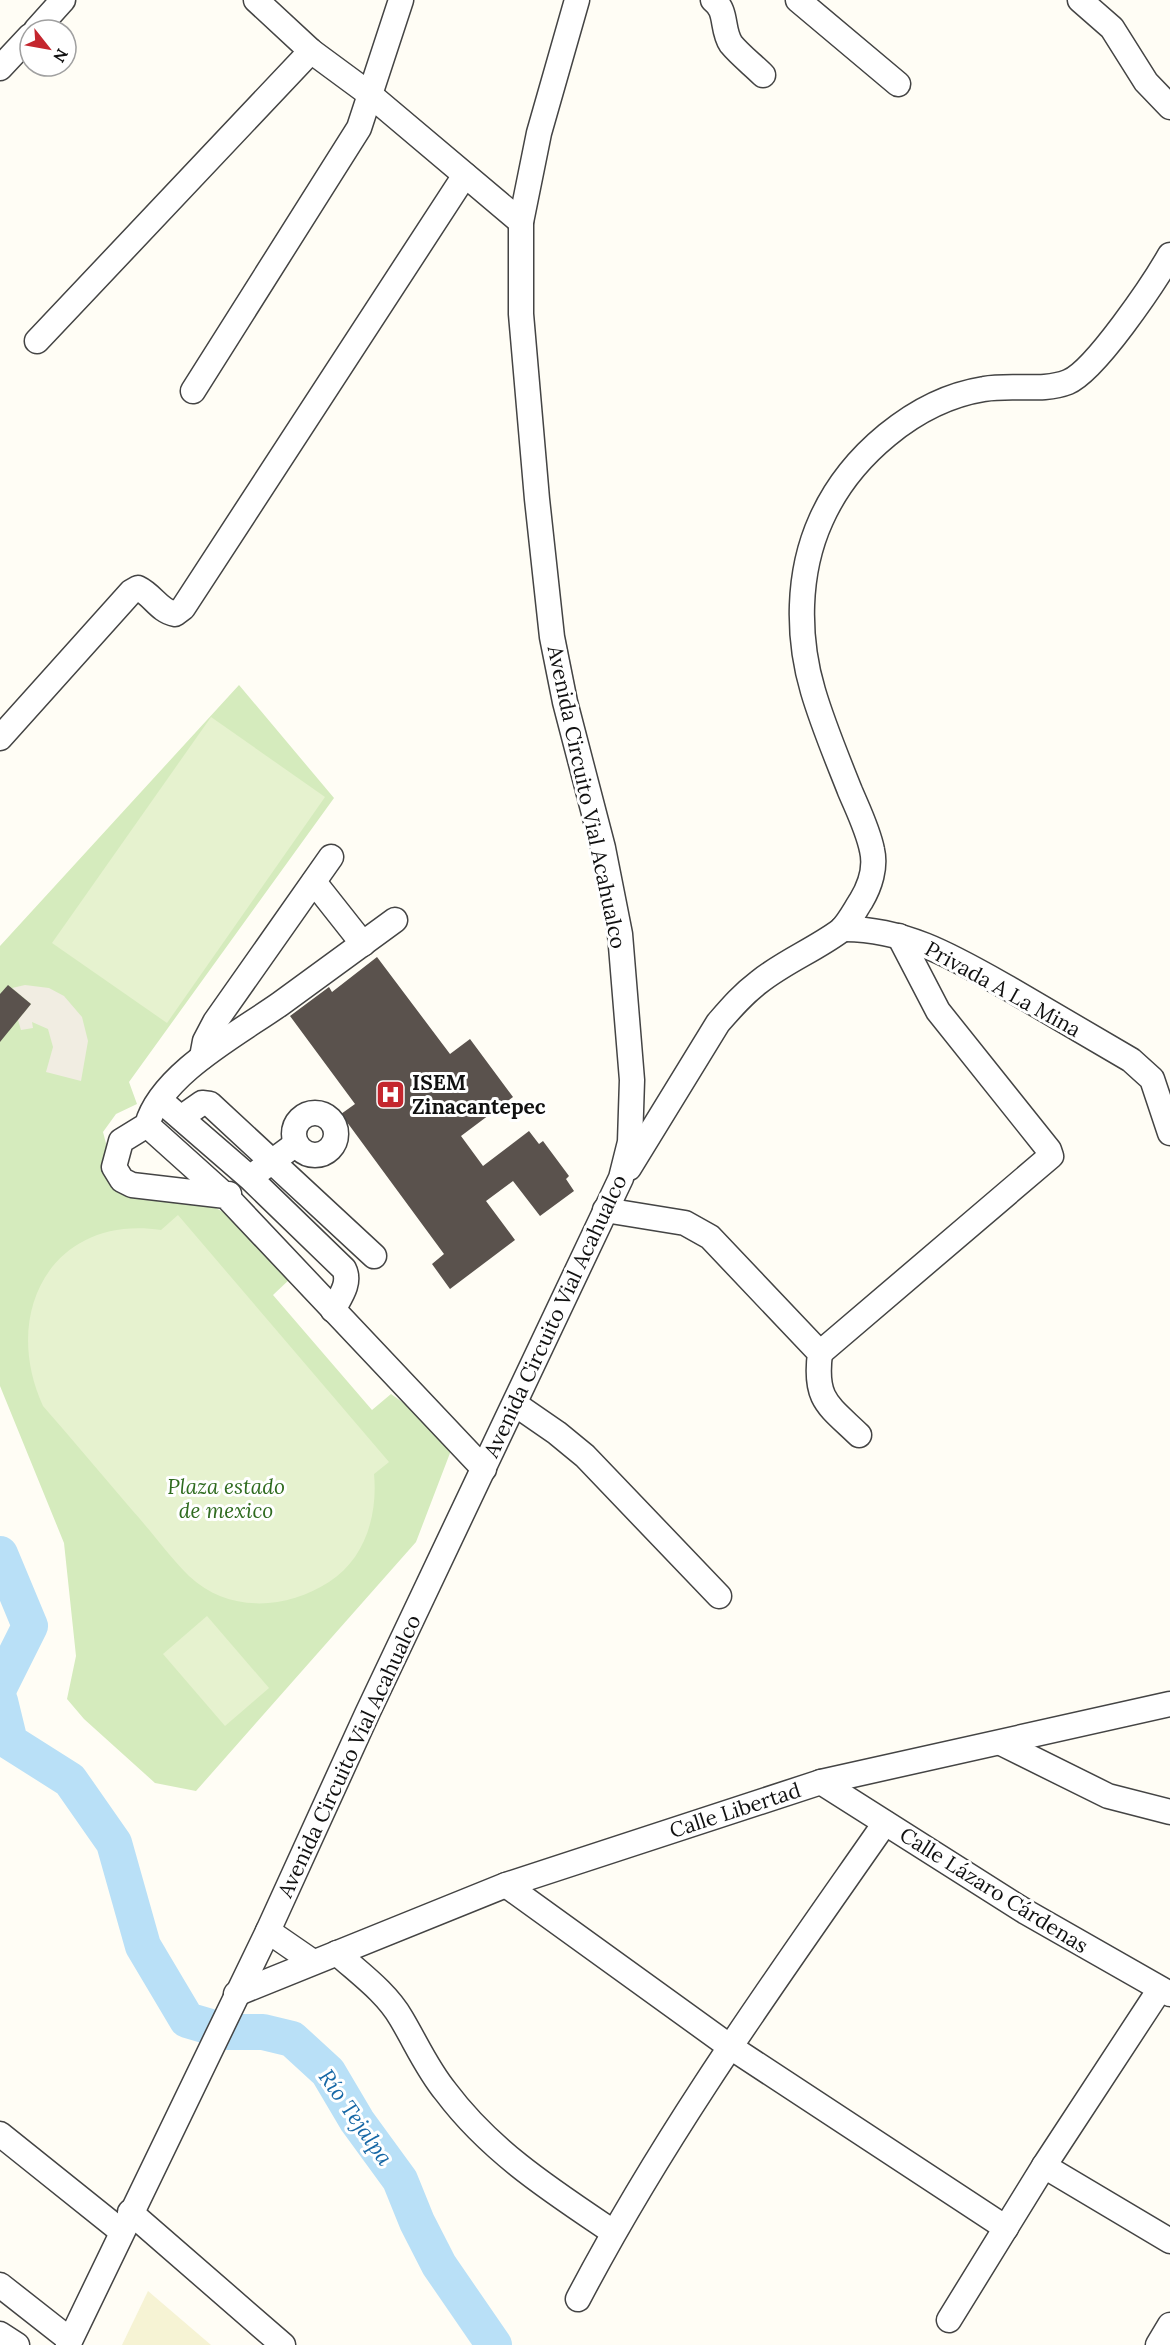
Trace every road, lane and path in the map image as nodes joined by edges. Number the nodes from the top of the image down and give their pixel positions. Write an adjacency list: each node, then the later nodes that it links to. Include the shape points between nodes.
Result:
1 (63, 0): 8 (street)
2 (256, 0): 10 (street)
3 (401, 0): 14 (street)
4 (577, 0): 17 (street, Avenida Circuito Vial Acahualco, via 539,133)
5 (713, 0): 12 (street, via 723,9 726,36)
6 (798, 0): 13 (street)
7 (1080, 0): 15 (street, via 1112,28 1146,82)
8 (47, 18)
9 (18, 49): 11 (street)
10 (311, 51): 14 (street); 19 (street)
11 (0, 68)
12 (763, 75)
13 (898, 84)
14 (368, 93): 16 (street); 20 (street, via 359,128)
15 (1170, 107)
16 (465, 175): 17 (street); 21 (street, via 183,608 175,614 165,612 146,592 138,588 131,592)
17 (520, 222): 36 (street, Avenida Circuito Vial Acahualco, via 521,314 552,637 620,934 633,1080 630,1142)
18 (1170, 255): 25 (street, via 1143,299 1081,374 1056,385 985,388 958,395 904,421 854,470 834,495 821,521 804,586 805,654 813,691 873,851 868,886)
19 (37, 341)
20 (193, 391)
21 (0, 738)
22 (331, 857): 23 (street)
23 (314, 882): 27 (street); 28 (street, via 215,1022)
24 (395, 920): 27 (street)
25 (842, 929): 26 (street, Privada A La Mina); 36 (street, via 793,958 736,1002 698,1053 636,1160)
26 (899, 936): 32 (street, Privada A La Mina, via 941,951 1131,1060 1152,1079); 41 (street, via 938,1011 1051,1156)
27 (363, 944): 28 (street)
28 (202, 1057): 29 (street)
29 (160, 1100): 30 (street); 31 (street)
30 (182, 1117): 34 (street, via 202,1103 210,1104); 35 (street)
31 (147, 1125): 37 (street); 37 (street, via 128,1134 117,1150 114,1167 122,1180 132,1185)
32 (1170, 1133)
33 (296, 1144): 33 (street, via 306,1153 319,1155 331,1148 336,1134 332,1120 320,1113 292,1114); 34 (street)
34 (272, 1161): 35 (street); 39 (street)
35 (250, 1178): 37 (street); 40 (street, via 344,1269 346,1286)
36 (621, 1178): 38 (street, Avenida Circuito Vial Acahualco)
37 (226, 1196): 40 (street)
38 (605, 1210): 41 (street, via 666,1219 698,1229); 42 (street, Avenida Circuito Vial Acahualco)
39 (374, 1256)
40 (333, 1310): 44 (street)
41 (820, 1353): 43 (street, via 817,1377 823,1400)
42 (515, 1404): 44 (street, Avenida Circuito Vial Acahualco); 45 (street, via 585,1456)
43 (859, 1435)
44 (484, 1469): 52 (street, Avenida Circuito Vial Acahualco)
45 (719, 1596)
46 (1170, 1704): 47 (street, Calle Libertad)
47 (1001, 1743): 48 (street, Calle Libertad); 49 (street, via 1108,1796)
48 (821, 1782): 50 (street, Calle Lázaro Cárdenas); 51 (street, Calle Libertad)
49 (1170, 1812)
50 (885, 1823): 55 (street, Calle Lázaro Cárdenas, via 1026,1912); 57 (street)
51 (506, 1885): 53 (street, Calle Libertad); 57 (street)
52 (268, 1931): 54 (street); 56 (street, Avenida Circuito Vial Acahualco)
53 (337, 1953): 54 (street, Calle Libertad); 62 (street, via 391,2004 425,2064 474,2125 533,2179)
54 (313, 1962): 56 (street, Calle Libertad)
55 (1165, 1992): 59 (street)
56 (232, 2003): 60 (street, Avenida Circuito Vial Acahualco)
57 (729, 2046): 61 (street); 62 (street)
58 (0, 2134): 60 (street)
59 (1044, 2166): 61 (street); 63 (street)
60 (126, 2222): 69 (street, Avenida Circuito Vial Acahualco); 71 (street)
61 (1006, 2228): 66 (street)
62 (613, 2232): 65 (street)
63 (1170, 2241)
64 (0, 2285): 69 (street)
65 (578, 2299)
66 (949, 2320)
67 (1170, 2325): 72 (street)
68 (0, 2334): 70 (street)
69 (69, 2342)
70 (17, 2345)
71 (283, 2345)
72 (1158, 2345)

